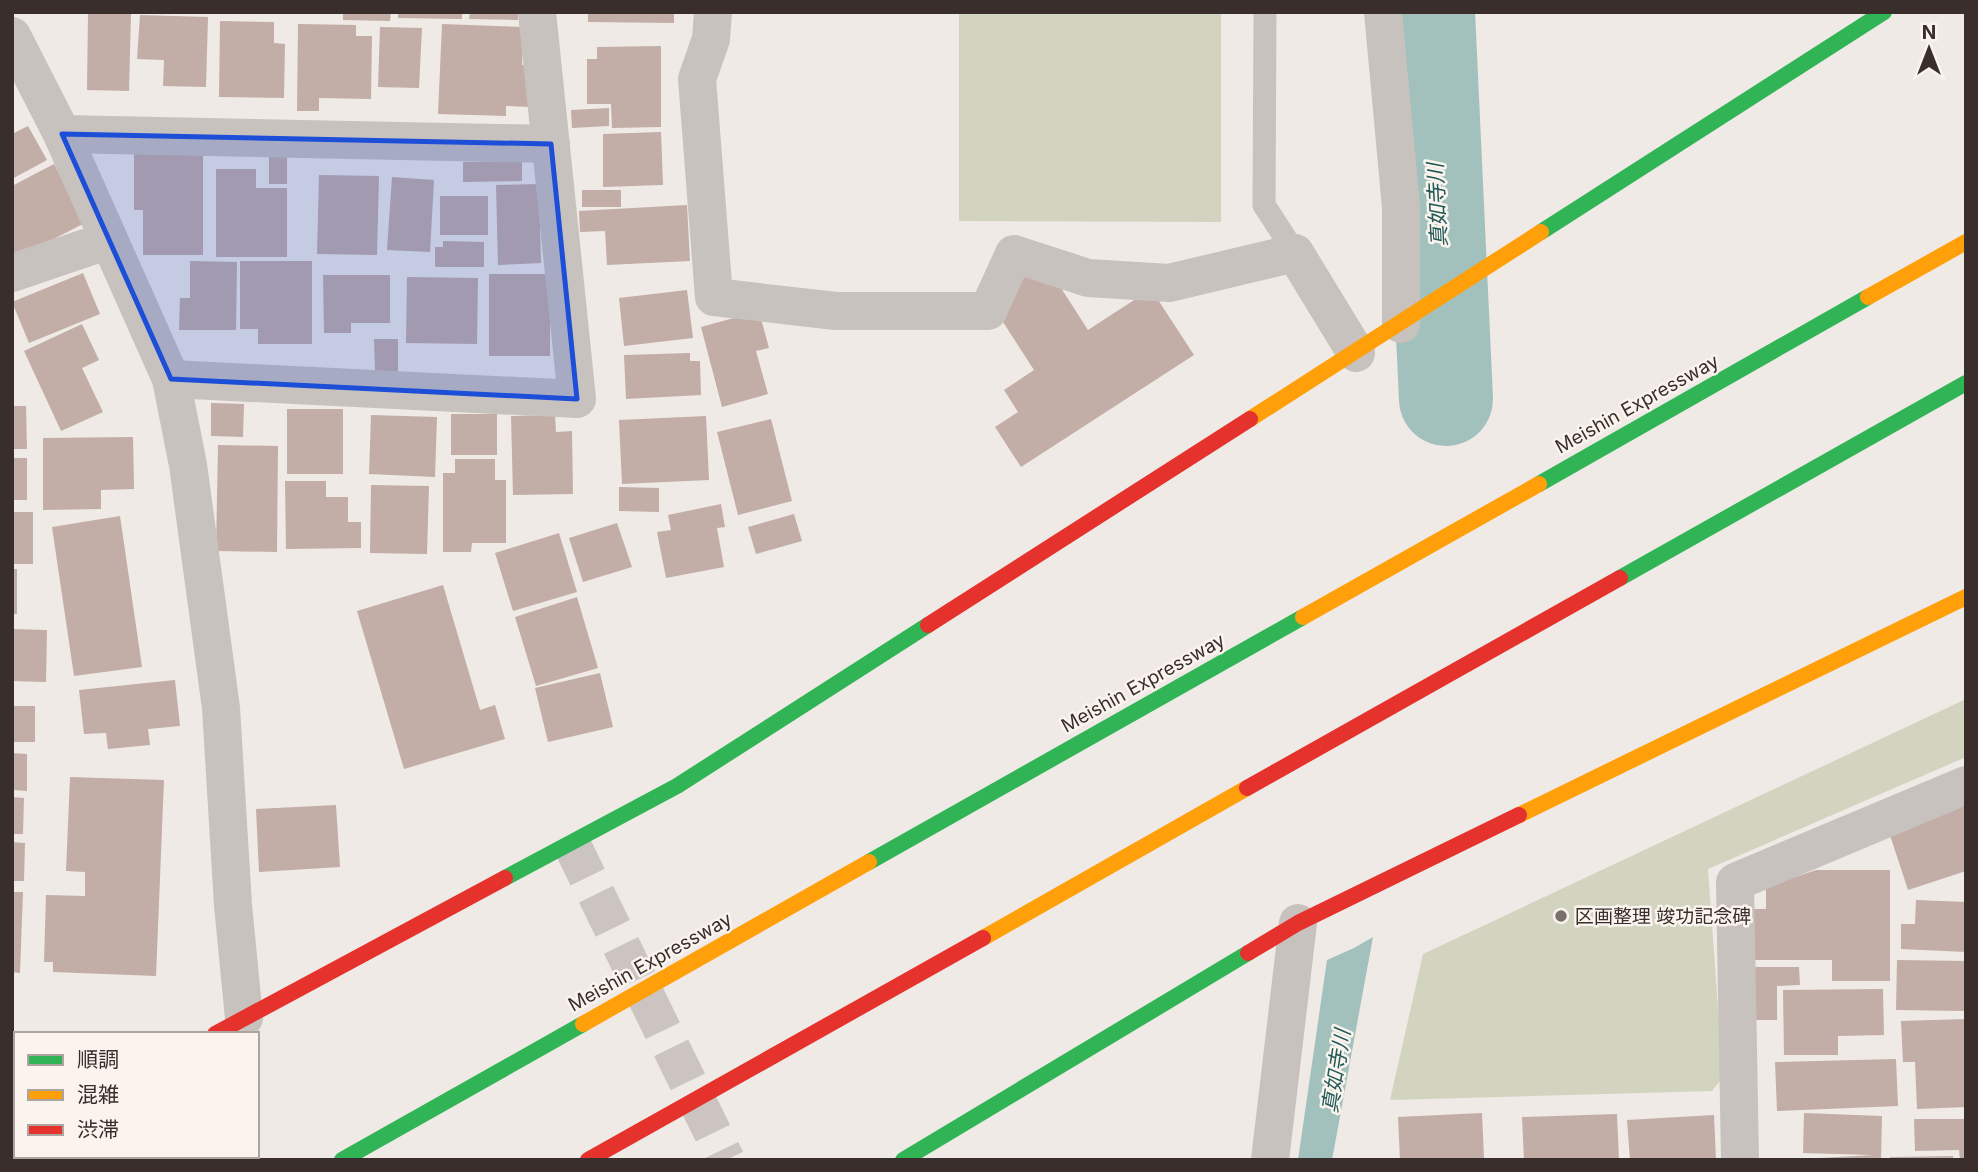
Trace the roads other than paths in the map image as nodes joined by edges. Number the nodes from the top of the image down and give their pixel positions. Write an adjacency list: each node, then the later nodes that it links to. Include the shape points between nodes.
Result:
1 (537, 12): 8 (street)
2 (713, 12): 11 (street, via 711,39 697,79 714,297 836,311 988,311 1014,254 1088,278 1170,283)
3 (1265, 12): 11 (lane, via 1264,205)
4 (1383, 12): 13 (street, via 1401,207)
5 (1884, 12): 13 (main road)
6 (12, 36): 7 (street)
7 (62, 134): 8 (street); 9 (street)
8 (551, 144): 15 (street, via 577,399)
9 (109, 240): 12 (street); 15 (street)
10 (1966, 242): 21 (main road, Meishin Expressway)
11 (1295, 253): 14 (street)
12 (12, 272)
13 (1402, 323): 14 (main road)
14 (1356, 353): 20 (main road, via 677,786)
15 (171, 379): 20 (street, via 188,465 221,708 233,905)
16 (1966, 383): 22 (main road)
17 (1966, 597): 19 (main road)
18 (1966, 785): 25 (street, via 1735,882)
19 (1298, 923): 23 (main road); 24 (street)
20 (230, 1026)
21 (342, 1160)
22 (588, 1160)
23 (903, 1160)
24 (1270, 1160)
25 (1740, 1160)

